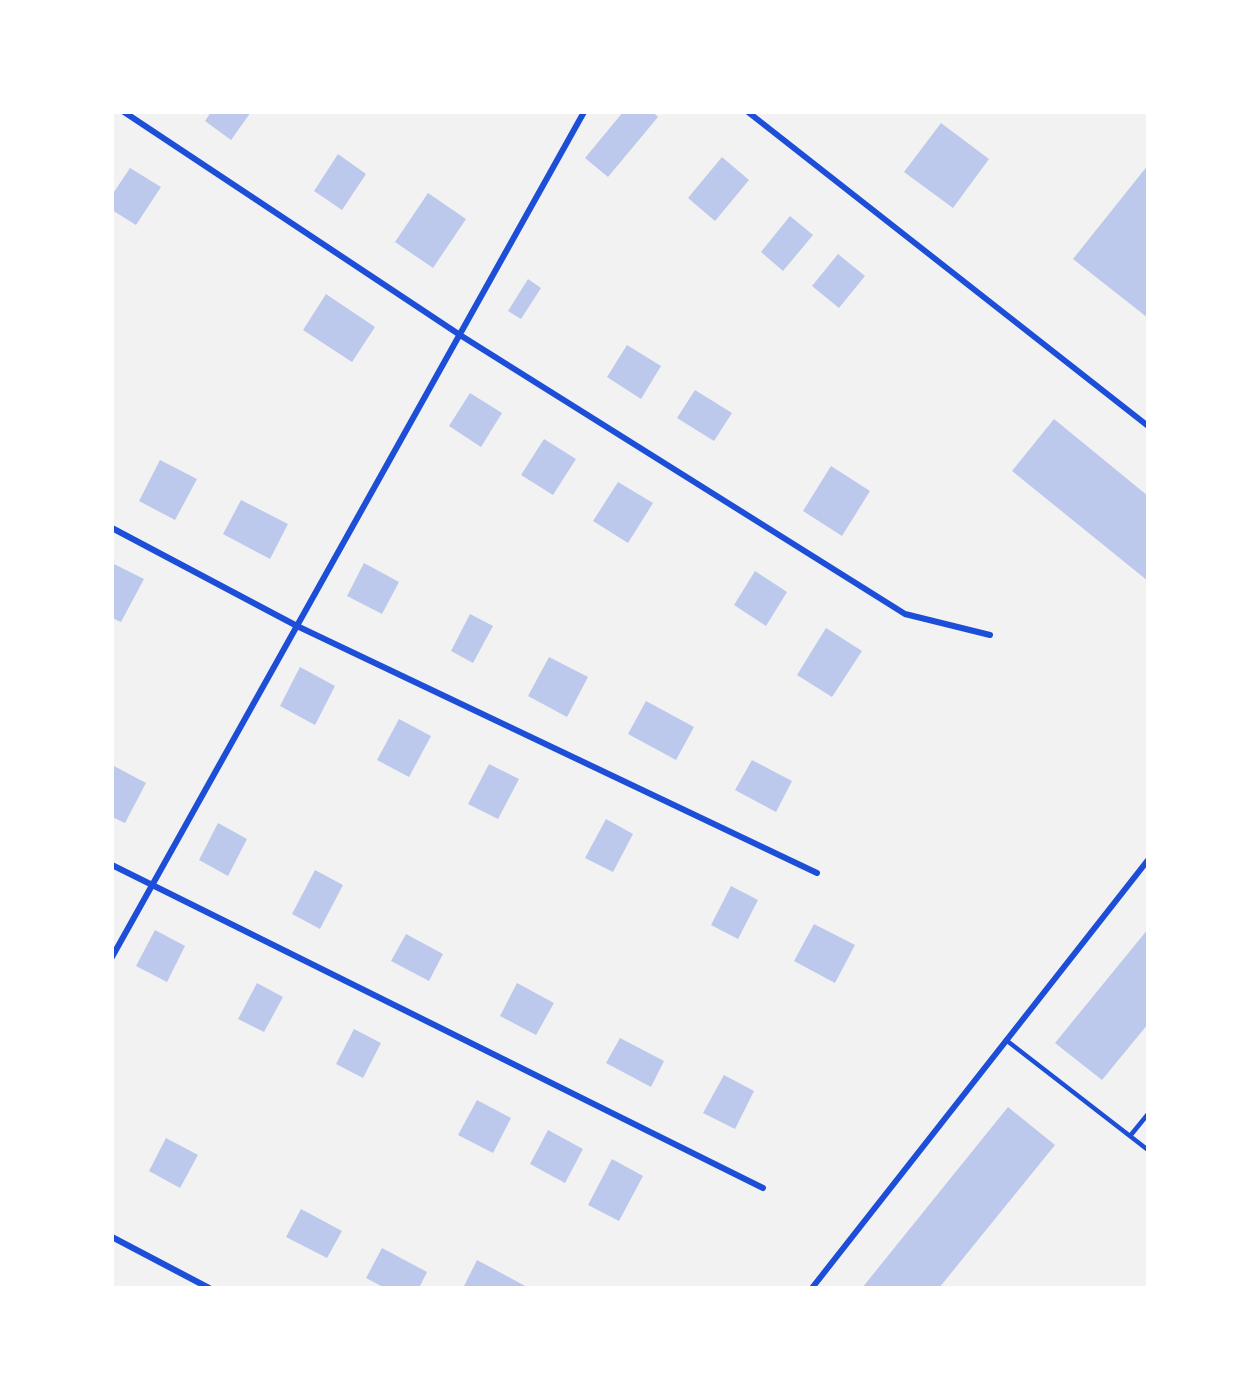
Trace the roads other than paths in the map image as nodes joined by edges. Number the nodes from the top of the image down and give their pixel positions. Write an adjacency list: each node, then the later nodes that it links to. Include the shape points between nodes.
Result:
1 (124, 112): 4 (street)
2 (584, 112): 4 (street)
3 (748, 112): 5 (street)
4 (460, 334): 7 (street); 8 (street, via 905,614)
5 (1148, 426)
6 (112, 528): 7 (street)
7 (297, 626): 11 (street); 12 (street)
8 (990, 635)
9 (1148, 860): 14 (street)
10 (112, 865): 12 (street)
11 (817, 873)
12 (153, 885): 13 (street); 18 (street)
13 (112, 957)
14 (1006, 1040): 16 (lane); 21 (street)
15 (1148, 1114): 16 (lane)
16 (1130, 1136): 17 (lane)
17 (1148, 1150)
18 (764, 1188)
19 (112, 1237): 20 (street)
20 (209, 1287)
21 (812, 1287)

